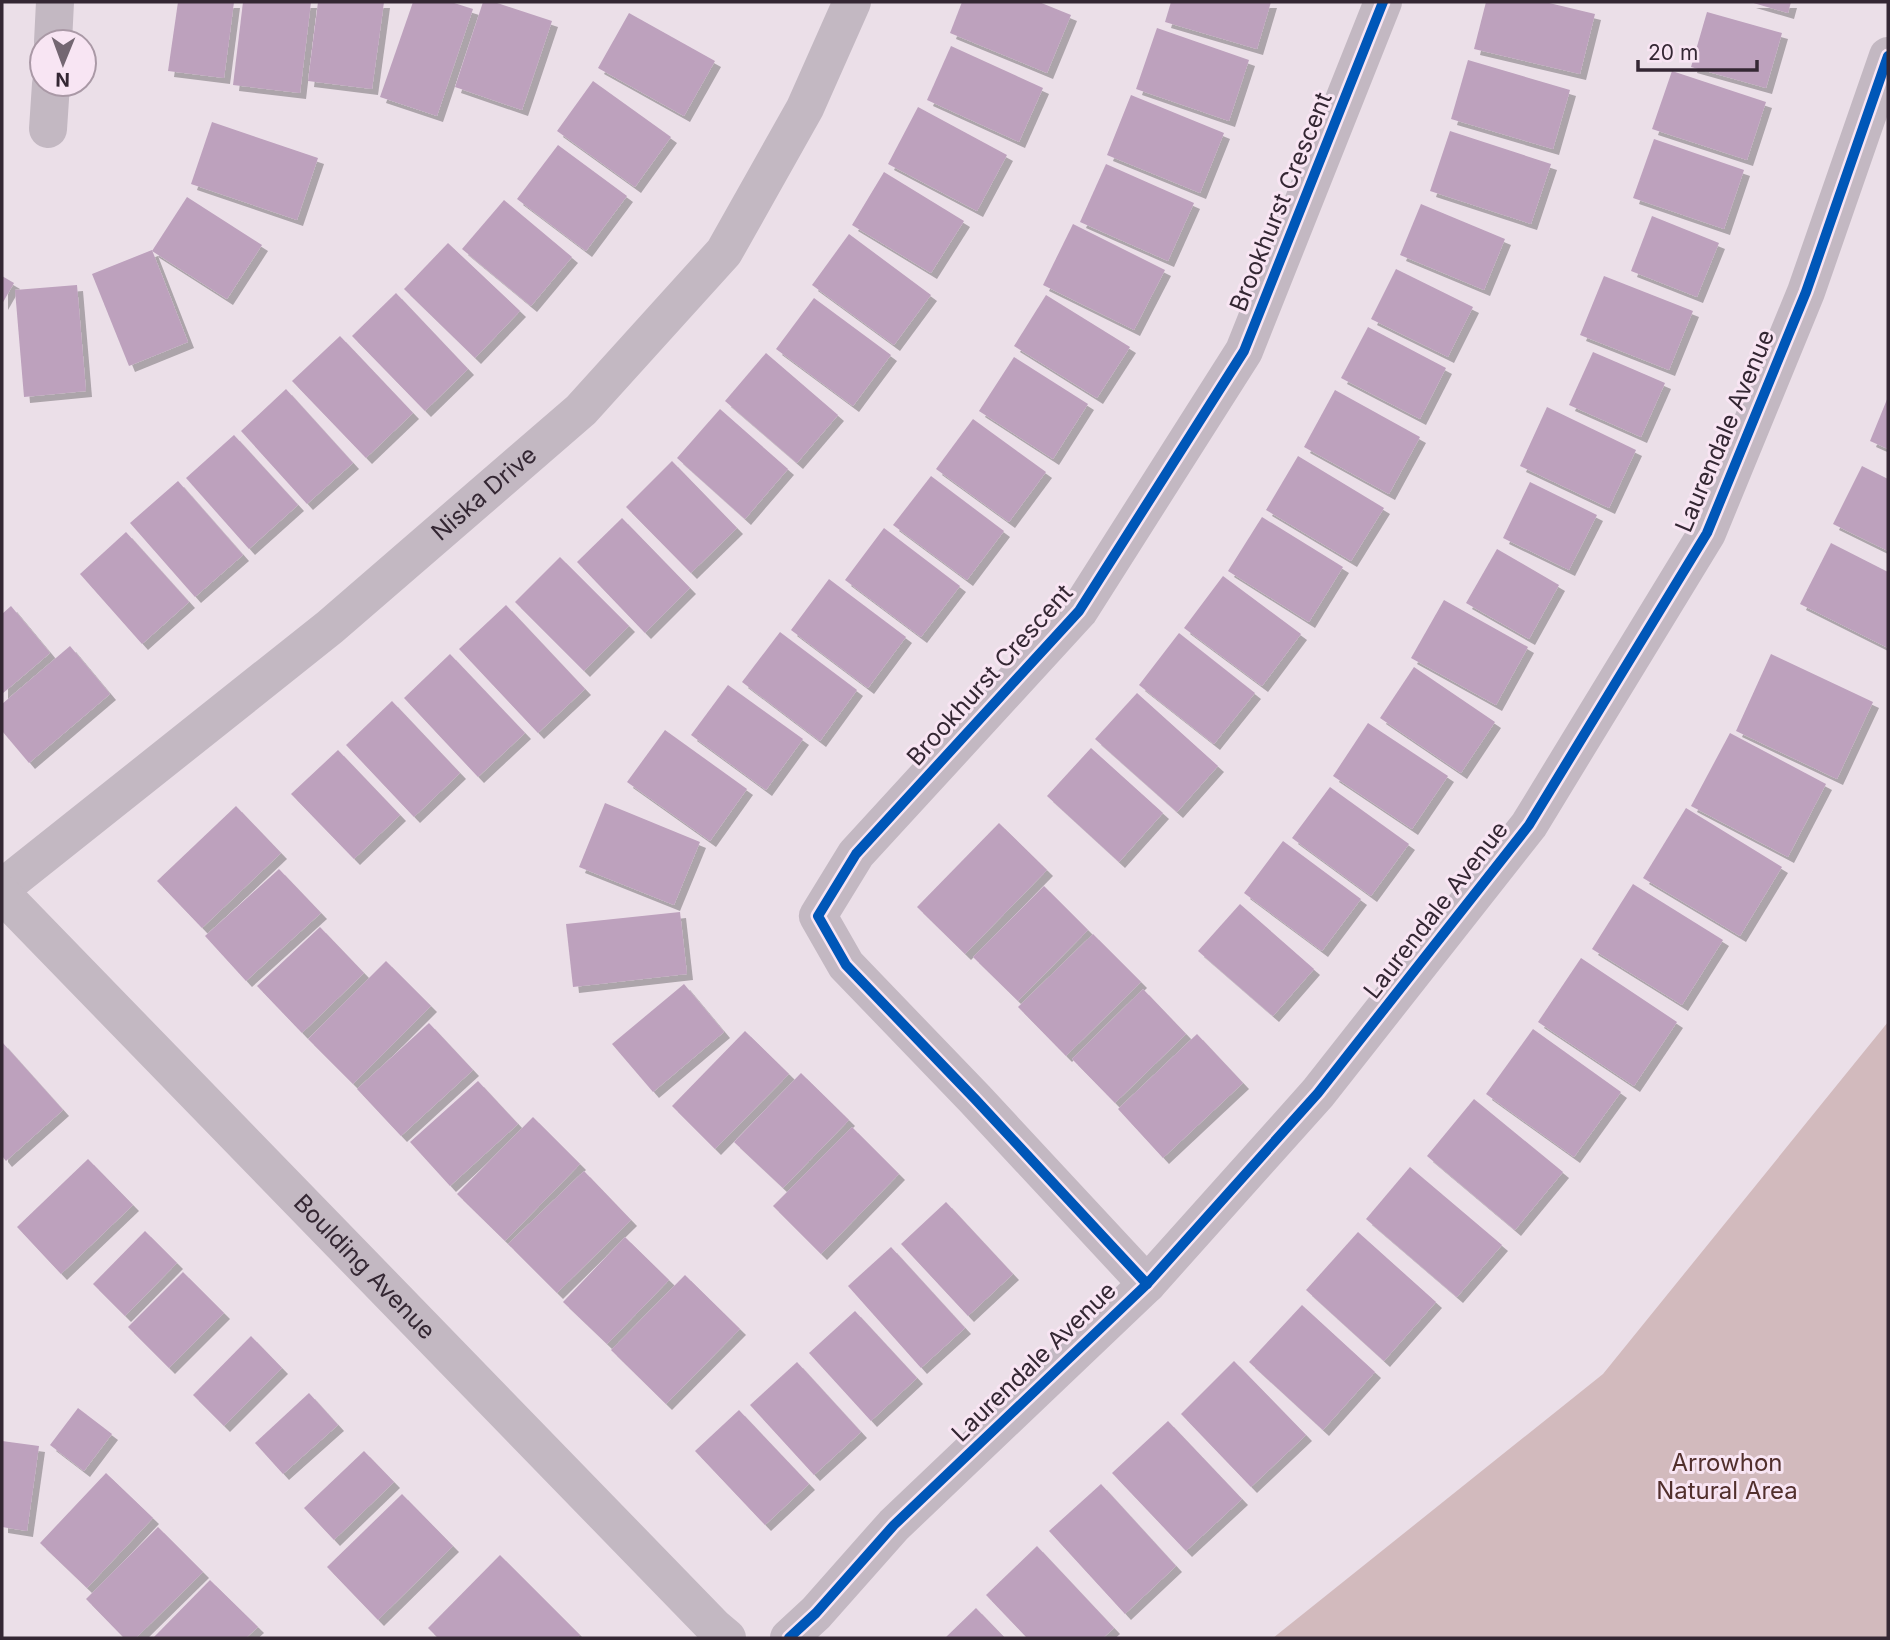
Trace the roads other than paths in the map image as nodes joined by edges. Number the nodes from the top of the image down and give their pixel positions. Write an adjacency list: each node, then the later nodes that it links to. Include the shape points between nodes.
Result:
1 (55, 2): 4 (street)
2 (1383, 2): 10 (street, Brookhurst Crescent, via 1244,351 1079,611 856,854 818,916 846,965)
3 (843, 5): 8 (street, Niska Drive, via 804,108 724,252 581,410 330,627)
4 (54, 28)
5 (1888, 56): 10 (street, Laurendale Avenue, via 1806,292 1707,533 1529,825 1318,1093)
6 (50, 98): 7 (street)
7 (48, 129)
8 (2, 888)
9 (2, 894): 11 (street, Boulding Avenue)
10 (1147, 1284): 12 (street, Laurendale Avenue, via 894,1525)
11 (727, 1638)
12 (789, 1638)

